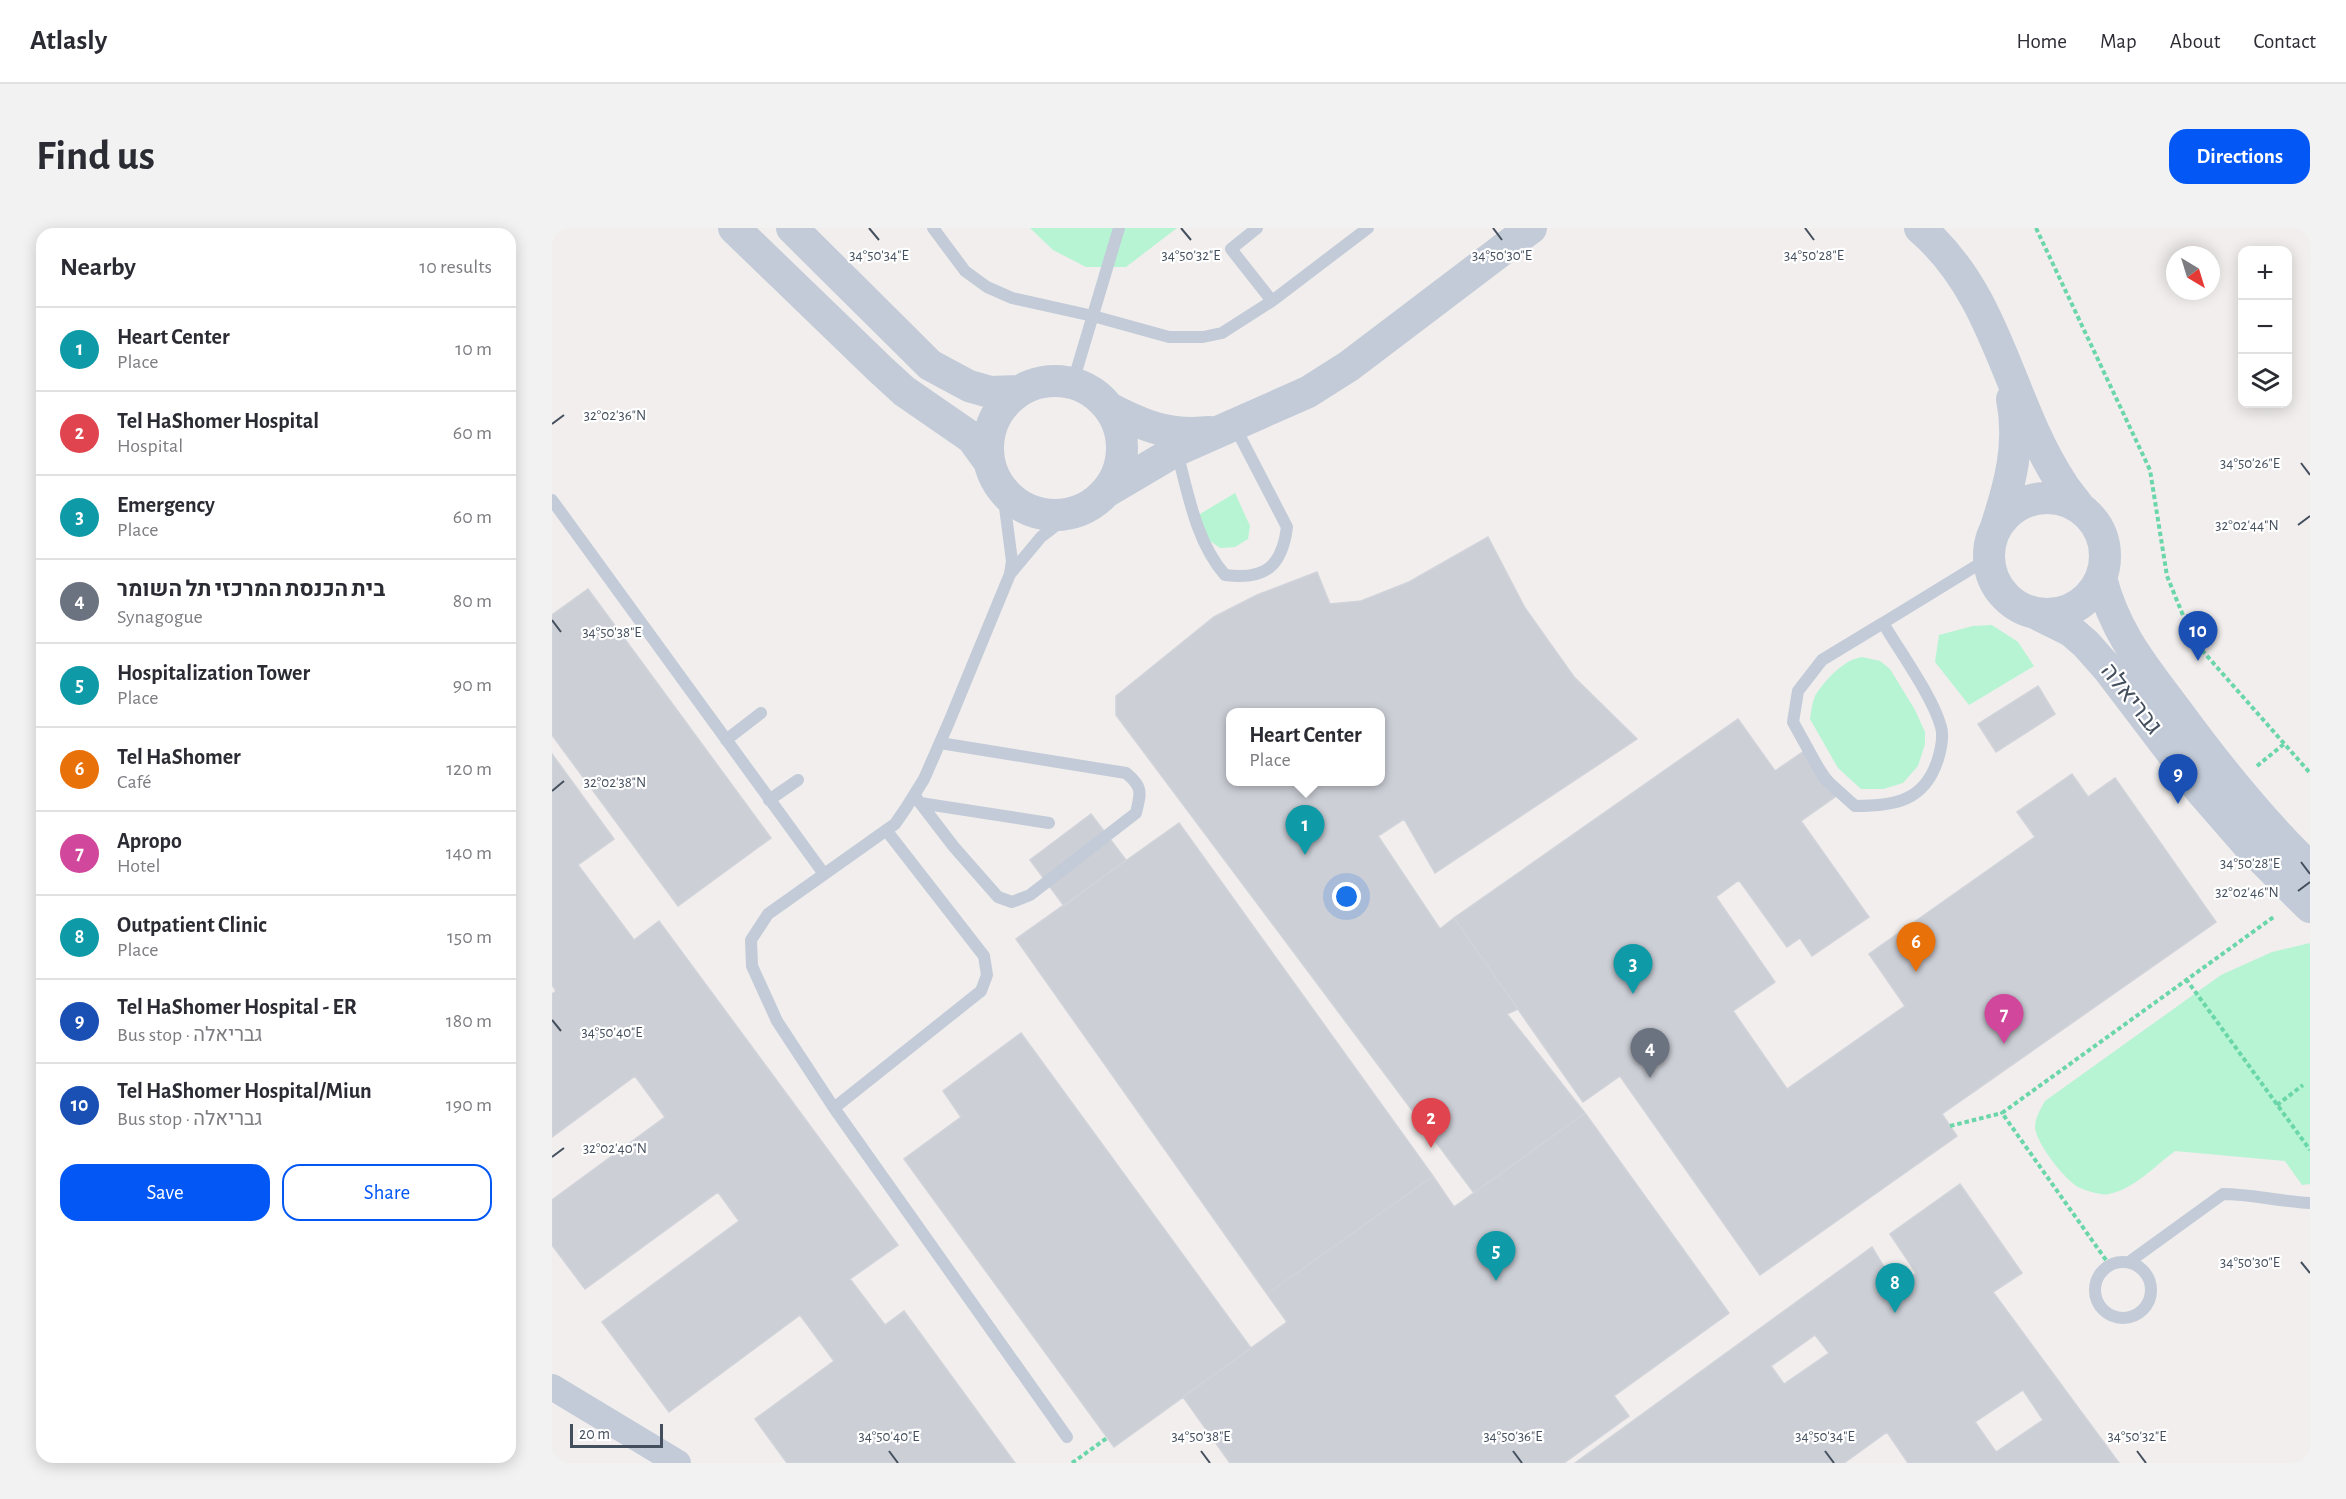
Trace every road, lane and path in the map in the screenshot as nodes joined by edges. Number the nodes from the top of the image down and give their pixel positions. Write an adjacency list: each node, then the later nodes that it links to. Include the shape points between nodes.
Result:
1 (734, 228): 18 (street, via 904,391 972,438)
2 (792, 228): 14 (street, via 930,364 969,386 990,392)
3 (933, 228): 11 (lane, via 965,271 987,287 1012,298)
4 (1119, 228): 11 (lane)
5 (1257, 228): 10 (lane, via 1231,249)
6 (1368, 228): 10 (lane)
7 (1531, 228): 16 (street, via 1349,366 1308,392)
8 (1920, 228): 12 (street, via 1966,281)
9 (2036, 228): 32 (path, via 2150,470 2167,576 2193,640)
10 (1272, 301): 11 (lane, via 1222,333 1203,337 1169,337)
11 (1093, 316): 13 (lane)
12 (2003, 351): 22 (street, via 2047,458); 24 (street, via 2015,414 2015,452)
13 (1073, 382): 14 (street, via 1054,380); 15 (street, via 1094,392)
14 (1019, 391): 18 (street, via 993,421)
15 (1111, 409): 16 (street, via 1150,428 1191,434); 20 (street, via 1120,429 1123,451 1118,473)
16 (1227, 428): 17 (street); 17 (lane, via 1287,527 1285,546 1277,561 1266,570 1244,577 1225,575 1216,564 1206,548)
17 (1177, 450): 20 (street)
18 (988, 460): 19 (street)
19 (1003, 492): 23 (street, via 1034,513); 25 (lane, via 1012,561)
20 (1106, 492): 23 (street, via 1091,505)
21 (552, 500): 30 (lane)
22 (2080, 508): 24 (street, via 2064,500 2028,501 2000,522); 26 (street, via 2094,521 2103,539 2106,559)
23 (1072, 513): 25 (lane, via 1041,537)
24 (1990, 549): 27 (street, via 1993,577 2003,593 2018,606); 28 (lane)
25 (1010, 574): 31 (lane)
26 (2101, 578): 27 (street, via 2091,595 2074,607 2055,614); 38 (street, גבריאלה, via 2108,605 2147,673 2216,765)
27 (2035, 613): 40 (street, גבריאלה, via 2071,631 2086,644 2194,783 2247,845)
28 (1883, 623): 28 (lane, via 1822,660 1798,691 1793,722 1824,778 1855,806 1885,806 1911,797 1933,774 1941,747 1942,729 1930,702)
29 (761, 713): 30 (lane)
30 (726, 740): 35 (lane)
31 (940, 743): 34 (lane); 34 (lane, via 1126,773 1137,782 1141,794 1136,813 1030,895 1012,902 998,897)
32 (2310, 773)
33 (798, 780): 35 (lane)
34 (917, 799): 36 (lane); 37 (lane)
35 (770, 800): 39 (lane)
36 (1049, 823)
37 (886, 830): 39 (lane); 44 (lane, via 984,956 987,975 981,991)
38 (2310, 868)
39 (824, 874): 44 (lane, via 768,914 751,940 752,966 777,1021)
40 (2305, 902): 41 (path)
41 (2186, 979): 43 (path); 45 (path)
42 (2303, 1085): 43 (path)
43 (2277, 1105): 47 (path)
44 (834, 1108): 52 (lane)
45 (2001, 1113): 46 (path); 50 (path)
46 (1950, 1126)
47 (2310, 1150)
48 (2310, 1203): 49 (lane, via 2223,1194)
49 (2129, 1262): 50 (lane); 50 (lane, via 2148,1275 2152,1294 2142,1312 2123,1318 2104,1312 2096,1297 2098,1277)
50 (2110, 1264)
51 (552, 1387): 54 (street)
52 (1067, 1437)
53 (1107, 1438): 55 (path)
54 (678, 1463)
55 (1072, 1463)

